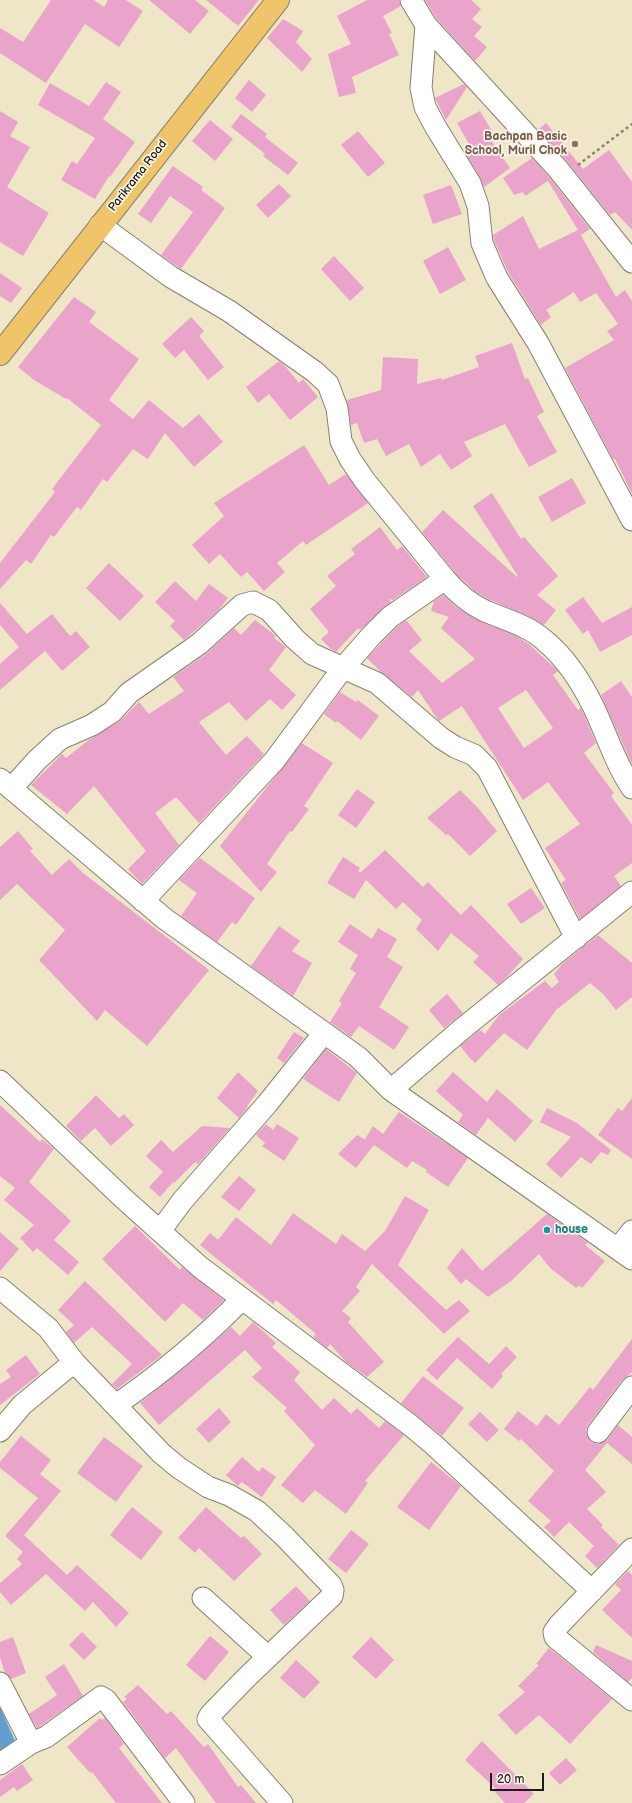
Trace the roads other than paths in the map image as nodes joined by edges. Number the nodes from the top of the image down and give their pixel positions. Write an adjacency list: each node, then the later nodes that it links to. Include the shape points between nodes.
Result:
1 (278, 0): 4 (main road, Parikrama Road)
2 (411, 0): 3 (street)
3 (426, 25): 5 (street, via 563,175); 7 (street, via 421,88 425,107 470,183 478,206 482,243 497,278 538,344)
4 (100, 225): 6 (main road, Parikrama Road); 8 (street, via 171,277 229,310 328,384 337,408 341,441 350,459)
5 (632, 262)
6 (0, 354)
7 (632, 520)
8 (445, 579): 9 (street, via 390,617); 11 (street, via 455,591 484,610 519,623 544,640 571,668 594,708 623,774)
9 (343, 668): 10 (street, via 312,654 269,610 253,602 242,605 199,644 129,694 112,712 92,725 60,739); 13 (street, via 274,761); 14 (street, via 377,683 441,738 474,755 487,768)
10 (6, 784): 13 (street)
11 (632, 788)
12 (632, 892): 14 (street)
13 (143, 901): 15 (street)
14 (576, 938): 17 (street, via 462,1029)
15 (324, 1033): 17 (street, via 358,1057); 18 (street)
16 (0, 1081): 18 (street)
17 (391, 1090): 20 (street)
18 (160, 1231): 22 (street, via 200,1267)
19 (632, 1231): 20 (street)
20 (625, 1254)
21 (0, 1288): 23 (street, via 48,1328)
22 (242, 1299): 25 (street, via 214,1328 154,1378); 29 (street, via 434,1444)
23 (74, 1362): 25 (street); 26 (street, via 22,1405)
24 (632, 1387): 27 (street)
25 (116, 1405): 31 (street, via 161,1453 179,1468 208,1487 244,1503 270,1521 331,1585 332,1596)
26 (0, 1431)
27 (598, 1432)
28 (632, 1549): 29 (street)
29 (592, 1591): 33 (street, via 559,1625 554,1632 555,1637)
30 (203, 1598): 31 (street)
31 (268, 1657): 37 (street, via 208,1719)
32 (0, 1683): 34 (street)
33 (632, 1700)
34 (31, 1743): 35 (street); 36 (street, via 46,1737 101,1698 106,1700)
35 (0, 1764)
36 (184, 1803)
37 (282, 1803)

